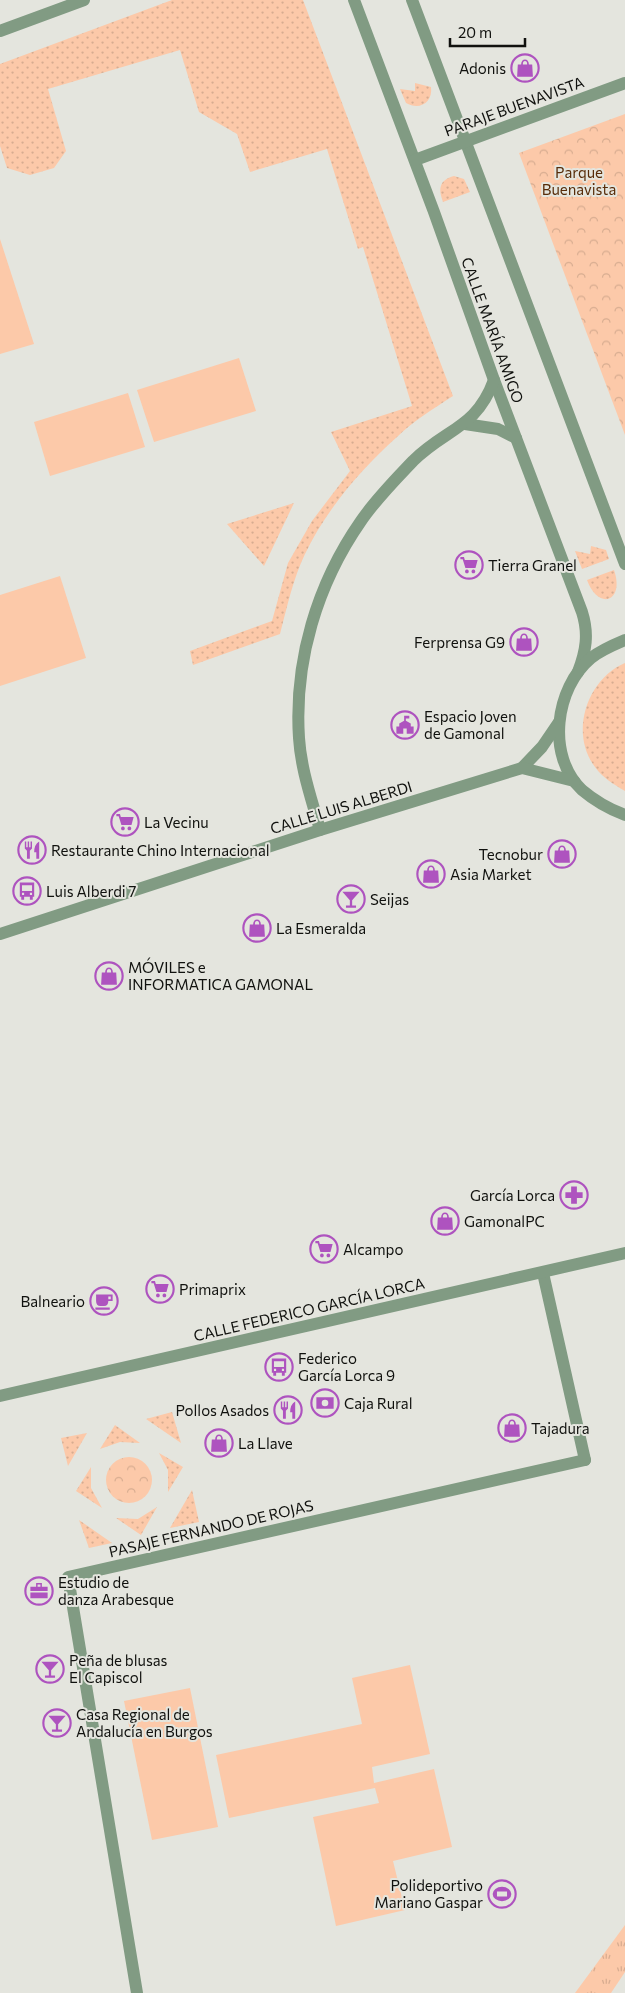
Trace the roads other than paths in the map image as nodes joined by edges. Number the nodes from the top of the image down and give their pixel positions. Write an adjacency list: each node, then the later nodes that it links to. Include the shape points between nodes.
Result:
1 (84, 0): 4 (street)
2 (354, 0): 7 (street, CALLE MARÍA AMIGO)
3 (412, 0): 6 (street)
4 (0, 31)
5 (625, 83): 6 (street, PARAJE BUENAVISTA)
6 (466, 141): 7 (street, PARAJE BUENAVISTA); 11 (street)
7 (415, 160): 8 (street, CALLE MARÍA AMIGO)
8 (494, 380): 9 (street, via 479,410); 10 (street, CALLE MARÍA AMIGO)
9 (465, 424): 10 (street, via 498,429); 18 (street, via 427,448 398,476 361,521 335,565 315,613 306,643 298,706 304,775)
10 (516, 438): 13 (street, CALLE MARÍA AMIGO, via 586,626 585,653)
11 (625, 564)
12 (625, 640): 13 (street, via 591,658)
13 (578, 672): 14 (street, via 564,699)
14 (559, 722): 15 (street, CALLE LUIS ALBERDI); 16 (street, via 562,758)
15 (522, 768): 16 (street); 18 (street, CALLE LUIS ALBERDI)
16 (574, 781): 17 (street, via 596,801)
17 (625, 816)
18 (320, 830): 19 (street, CALLE LUIS ALBERDI)
19 (0, 934)
20 (625, 1252): 21 (street, CALLE FEDERICO GARCÍA LORCA)
21 (542, 1273): 22 (street, CALLE FEDERICO GARCÍA LORCA); 23 (street, PASAJE FERNANDO DE ROJAS, via 585,1460 68,1577)
22 (0, 1396)
23 (137, 1993)

